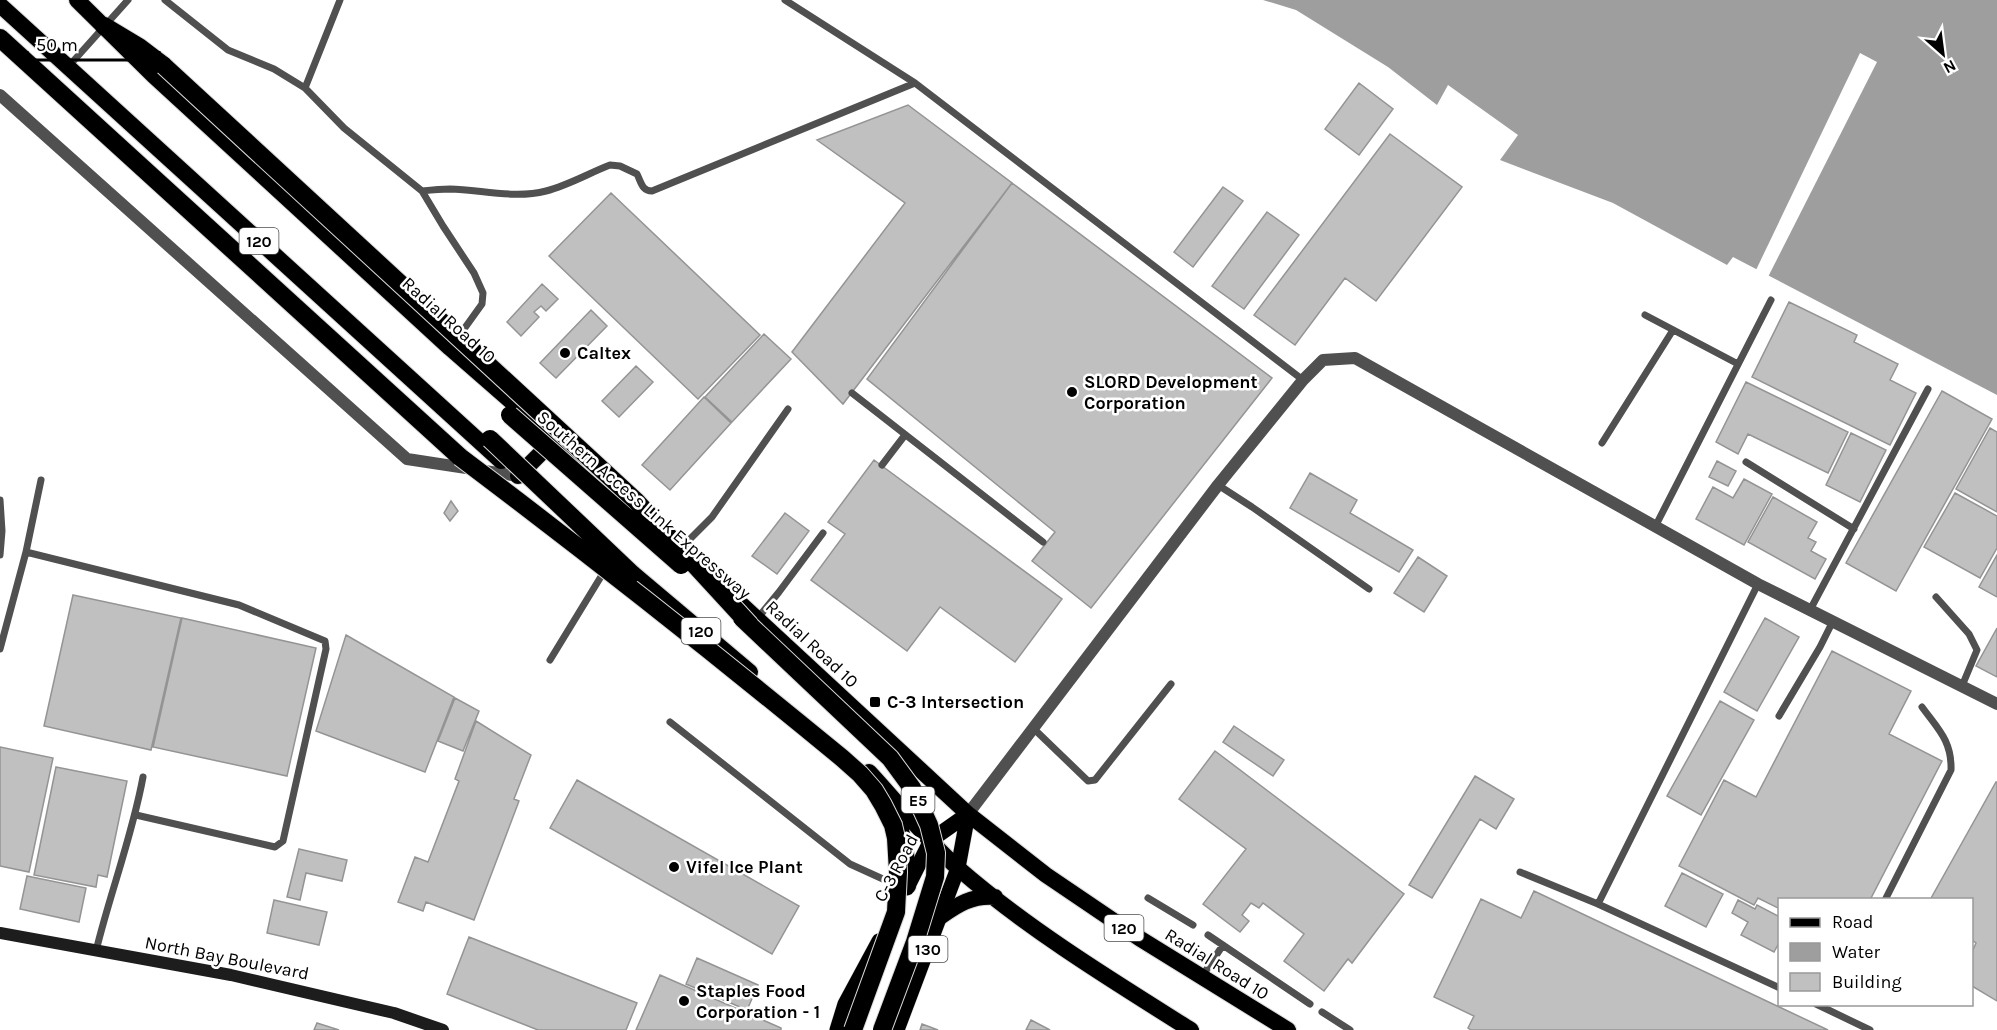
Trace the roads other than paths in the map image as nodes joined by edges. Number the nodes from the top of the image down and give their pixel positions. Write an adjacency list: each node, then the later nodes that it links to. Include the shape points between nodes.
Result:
1 (77, 0): 9 (highway, Radial Road 10 / 120)
2 (128, 0): 9 (lane)
3 (165, 0): 8 (lane)
4 (180, 0): 8 (lane)
5 (340, 0): 13 (lane)
6 (785, 0): 12 (lane)
7 (0, 5): 11 (highway, 120)
8 (173, 6): 13 (lane, via 228,50 274,69)
9 (104, 26): 11 (lane); 19 (highway, Radial Road 10 / 120); 49 (highway, bridge, via 164,66 636,501)
10 (0, 38): 51 (highway, bridge, via 460,457)
11 (68, 67): 32 (highway, 120)
12 (915, 83): 15 (lane, via 652,191 643,188 637,174 615,164 564,185 528,194); 21 (lane)
13 (305, 88): 15 (lane, via 344,128)
14 (0, 95): 32 (street, via 407,459)
15 (422, 191): 19 (lane, via 483,293 482,304)
16 (1771, 300): 20 (lane)
17 (1645, 315): 18 (lane)
18 (1673, 330): 20 (lane); 29 (lane)
19 (450, 348): 28 (highway, Radial Road 10 / 120)
20 (1738, 364): 36 (lane)
21 (1304, 380): 34 (street); 36 (street, via 1323,360 1355,358)
22 (1928, 389): 37 (lane)
23 (852, 393): 26 (lane)
24 (788, 409): 40 (lane, via 712,518)
25 (510, 415): 49 (highway, Southern Access Link Expressway, bridge)
26 (905, 435): 31 (lane); 39 (lane)
27 (490, 439): 51 (highway, bridge)
28 (554, 440): 32 (highway); 40 (highway, Radial Road 10 / 120)
29 (1602, 443)
30 (1746, 462): 37 (lane)
31 (882, 465)
32 (518, 476): 43 (highway, 120)
33 (40, 480): 41 (lane)
34 (1218, 485): 45 (lane); 59 (street)
35 (0, 500): 42 (lane)
36 (1655, 527): 44 (street)
37 (1854, 529): 47 (lane)
38 (823, 533): 49 (lane)
39 (1042, 542)
40 (681, 548): 49 (highway, Radial Road 10 / 120)
41 (26, 552): 50 (lane); 63 (lane, via 239,605 325,641 283,841 275,847)
42 (0, 555)
43 (614, 557): 52 (lane); 61 (highway, 120, via 869,772)
44 (1758, 584): 47 (street); 71 (lane)
45 (1369, 589)
46 (1936, 597): 54 (lane, via 1969,634 1977,650)
47 (1810, 610): 48 (street)
48 (1833, 621): 54 (street); 57 (lane)
49 (753, 622): 62 (highway, Radial Road 10 / 120); 86 (highway, E5, bridge, via 890,758 912,788 929,825 936,853 935,877)
50 (0, 649)
51 (720, 658): 85 (highway, E5, bridge, via 860,774 874,790 893,825 898,872 896,912)
52 (550, 660)
53 (1171, 684): 59 (lane, via 1095,780 1088,781)
54 (1962, 686): 55 (street)
55 (1997, 704)
56 (1922, 707): 70 (lane, via 1948,742 1951,770)
57 (1779, 716)
58 (670, 722): 67 (lane, via 850,864)
59 (1032, 727): 62 (street)
60 (143, 777): 63 (lane)
61 (883, 788): 64 (highway, 120); 67 (highway, via 898,819 906,852)
62 (968, 814): 64 (main road, C-3 Road / 130); 65 (main road, 130); 78 (highway, Radial Road 10 / 120, via 1046,875)
63 (136, 815): 77 (lane)
64 (931, 840): 65 (highway, 120); 67 (main road, C-3 Road / 130)
65 (958, 868): 68 (highway, 120); 72 (main road, 130)
66 (1520, 872): 71 (lane)
67 (907, 888): 84 (main road, C-3 Road / 130, via 845,1004)
68 (995, 897): 72 (highway, via 968,900); 88 (highway, 120, via 1110,980)
69 (1148, 898): 73 (lane)
70 (1886, 898)
71 (1598, 904): 79 (lane)
72 (940, 917): 87 (main road, 130)
73 (1193, 925)
74 (0, 933): 77 (main road, North Bay Boulevard)
75 (1208, 934): 76 (lane)
76 (1223, 945): 78 (lane); 80 (lane)
77 (96, 951): 83 (main road, North Bay Boulevard, via 243,977 394,1013)
78 (1201, 978): 89 (highway, Radial Road 10 / 120)
79 (1778, 988)
80 (1310, 1004)
81 (1832, 1008): 91 (lane)
82 (1322, 1012): 90 (lane)
83 (443, 1030)
84 (837, 1030)
85 (854, 1030)
86 (882, 1030)
87 (897, 1030)
88 (1191, 1030)
89 (1288, 1030)
90 (1350, 1030)
91 (1870, 1030)

